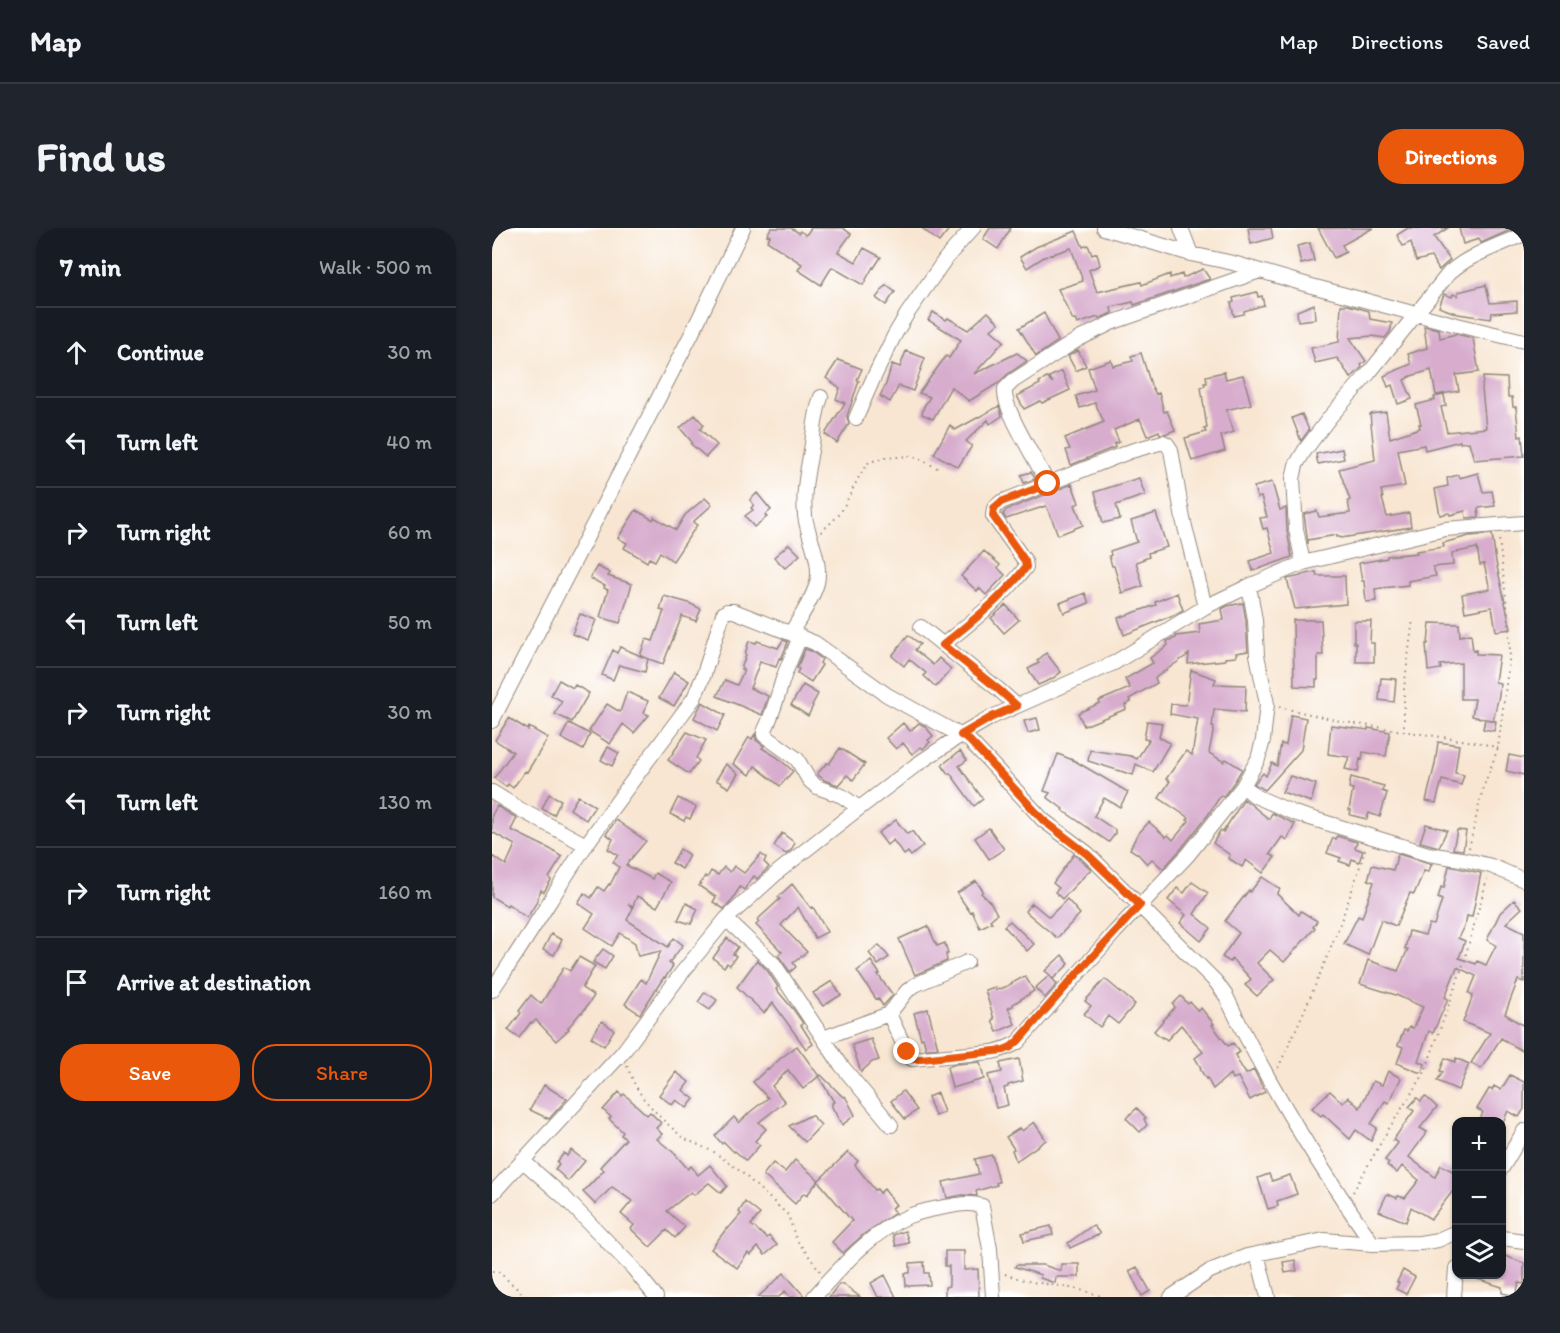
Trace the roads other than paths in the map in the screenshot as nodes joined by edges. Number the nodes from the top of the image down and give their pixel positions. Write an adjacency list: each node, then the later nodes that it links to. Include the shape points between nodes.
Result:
1 (743, 228): 21 (street)
2 (973, 228): 11 (street, via 946,258 907,314)
3 (1104, 228): 6 (street)
4 (1181, 228): 6 (street)
5 (1524, 234): 8 (street, via 1458,266)
6 (1191, 254): 7 (street)
7 (1260, 271): 8 (street); 12 (street, via 1077,339 1005,389 1011,415)
8 (1416, 314): 9 (street); 14 (street, via 1330,417 1296,465 1296,529)
9 (1524, 341)
10 (821, 397): 18 (street, via 804,482 817,584)
11 (856, 418)
12 (1048, 484): 16 (street, via 1131,451 1167,444); 19 (street, via 994,508 993,516 1026,567 1014,583)
13 (1524, 523): 14 (street, via 1444,529)
14 (1303, 563): 15 (street)
15 (1249, 586): 16 (street); 23 (street, via 1267,704 1258,759)
16 (1205, 607): 20 (street, via 1114,663)
17 (921, 627): 19 (street)
18 (795, 634): 22 (street, via 815,643 887,695); 25 (street, via 793,656 764,735 797,759 817,787 842,796); 26 (street, via 734,611 723,614 694,698)
19 (943, 645): 20 (street)
20 (1017, 706): 22 (street)
21 (492, 721)
22 (961, 735): 25 (street); 28 (street, via 1043,820 1087,854)
23 (1243, 786): 27 (street, via 1255,796 1294,813 1428,854 1491,866); 28 (street, via 1188,855)
24 (492, 792): 26 (street)
25 (859, 808): 29 (street)
26 (586, 845): 31 (street)
27 (1524, 880)
28 (1140, 905): 32 (street, via 1011,1047 912,1059); 42 (street, via 1226,996 1271,1084)
29 (726, 919): 33 (street, via 774,964); 36 (street, via 623,1052)
30 (967, 962): 32 (street, via 915,986)
31 (492, 990)
32 (889, 1014): 33 (street)
33 (823, 1038): 34 (street)
34 (891, 1125)
35 (1524, 1131): 37 (street)
36 (522, 1160): 38 (street); 45 (street, via 619,1253)
37 (1506, 1161)
38 (492, 1194)
39 (1452, 1234): 42 (street, via 1420,1243)
40 (1506, 1239): 41 (street)
41 (1524, 1241)
42 (1373, 1244): 43 (street, via 1324,1240)
43 (1257, 1254): 48 (street, via 1210,1270); 49 (street)
44 (1455, 1279): 50 (street)
45 (656, 1297)
46 (814, 1297): 47 (street, via 849,1260 898,1221 964,1203 982,1206)
47 (993, 1297)
48 (1171, 1297)
49 (1268, 1297)
50 (1454, 1297)

